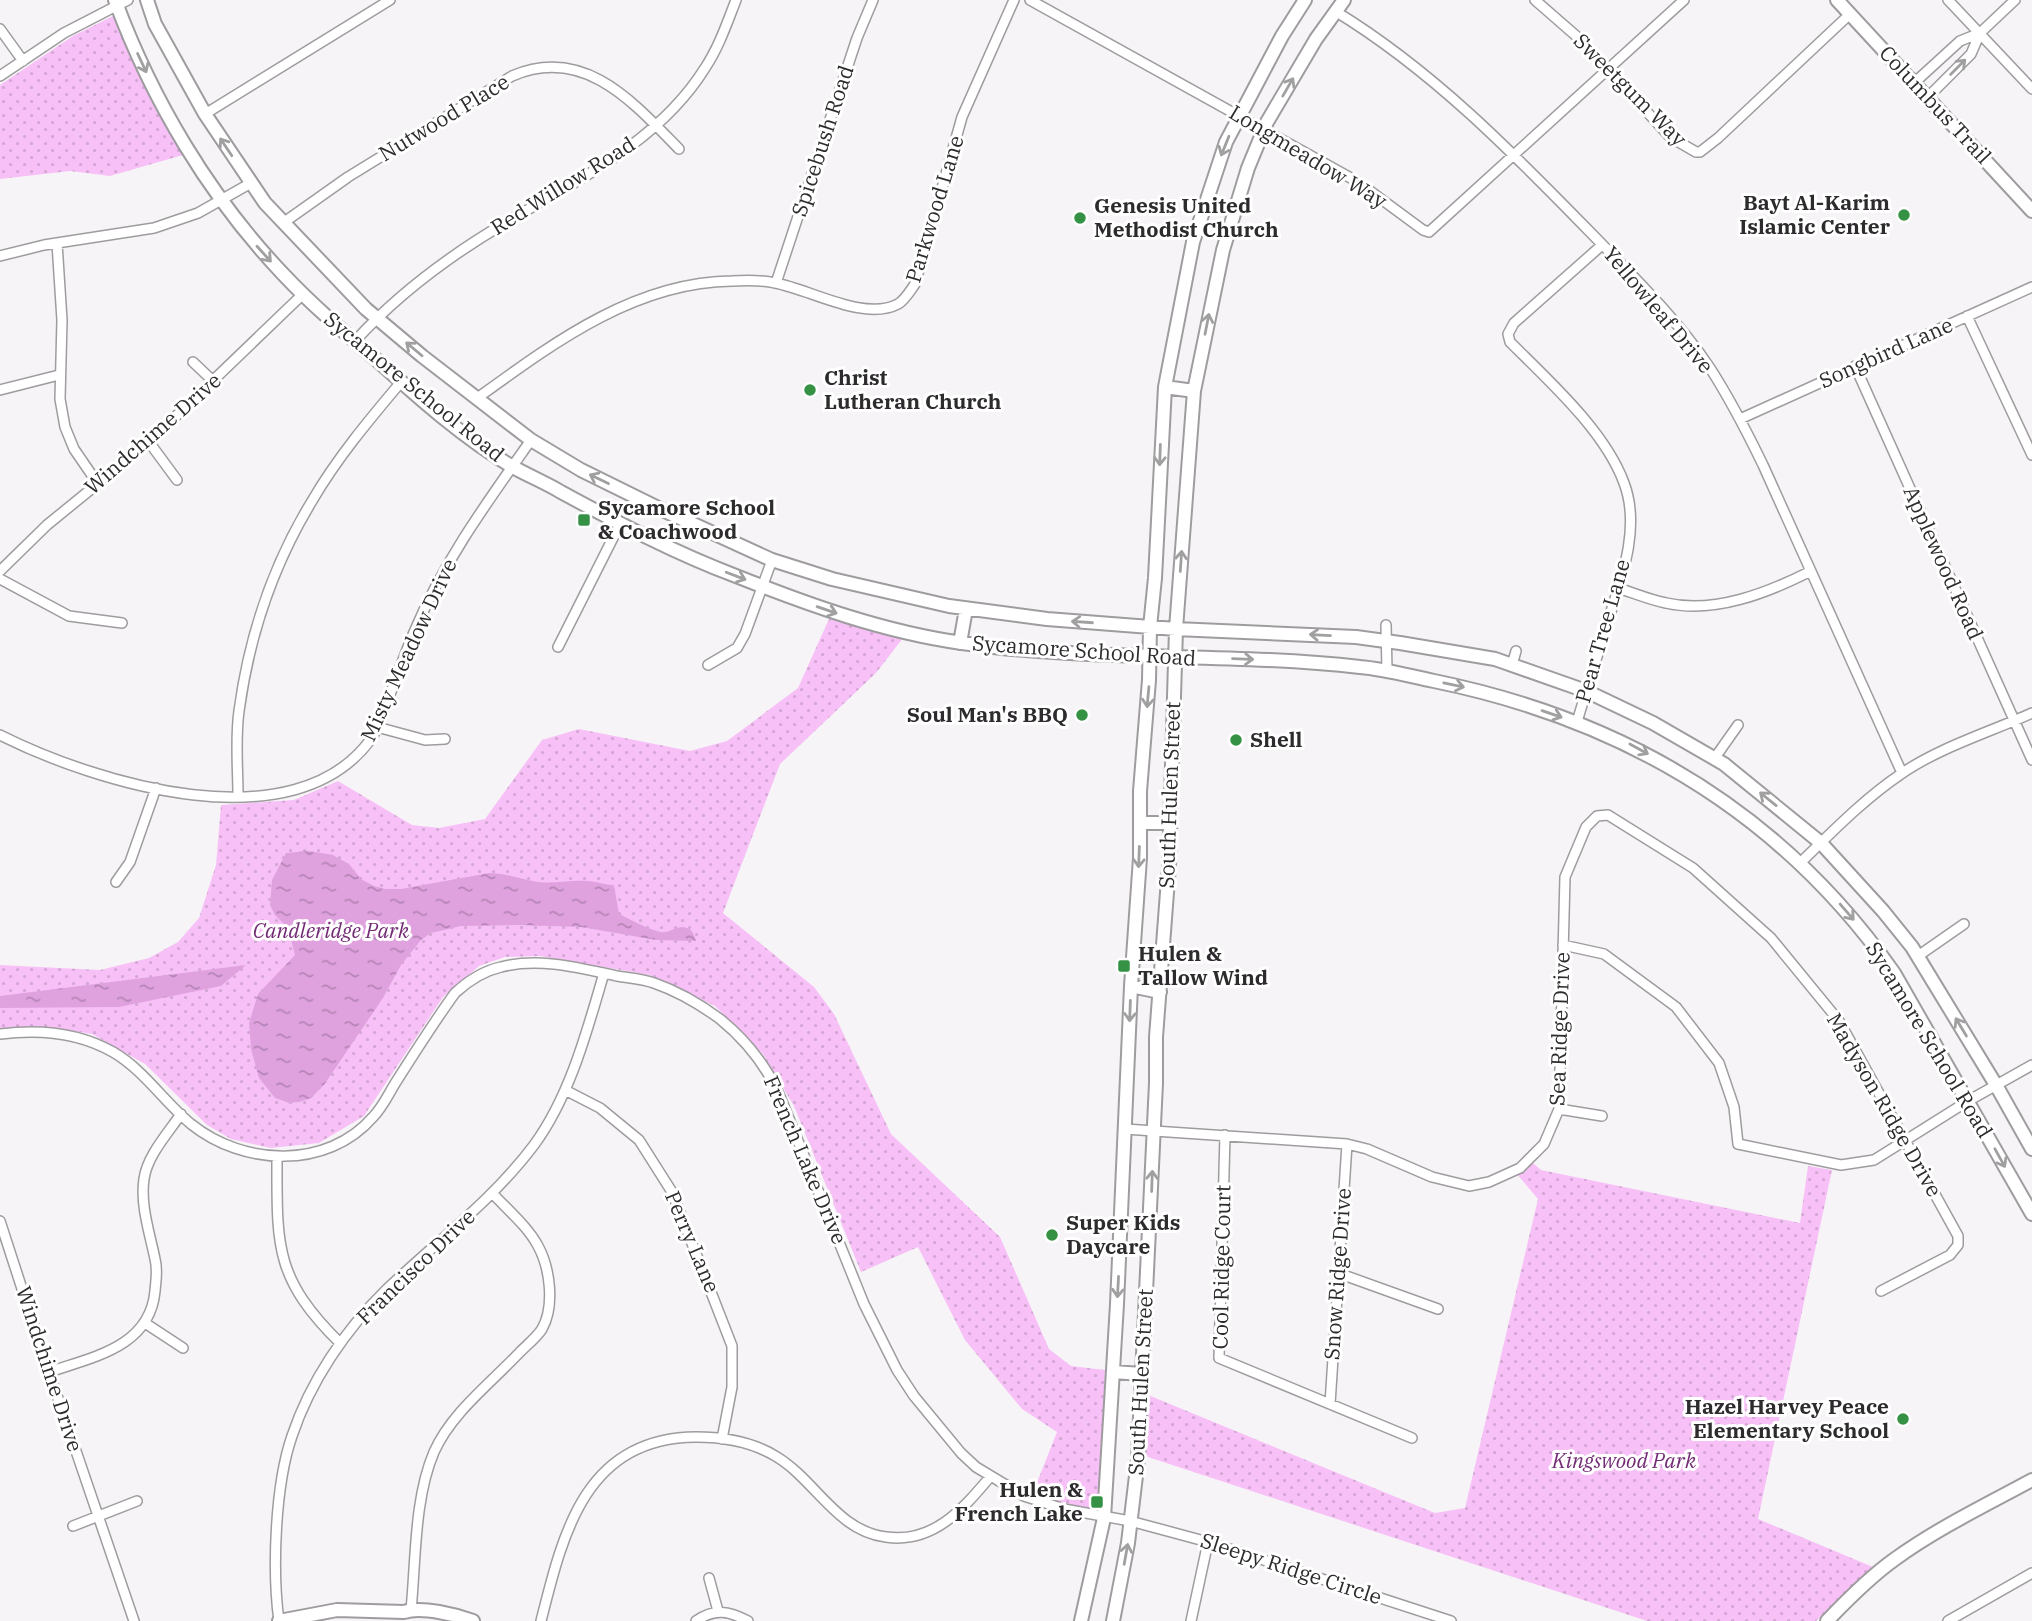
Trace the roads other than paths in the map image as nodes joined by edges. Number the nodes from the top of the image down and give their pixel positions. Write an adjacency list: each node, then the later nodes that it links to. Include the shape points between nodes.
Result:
1 (147, 0): 25 (main road, Sycamore School Road, via 155,24)
2 (390, 0): 25 (street)
3 (873, 0): 38 (street, Spicebush Road)
4 (1014, 0): 38 (street, Parkwood Lane, via 962,117 915,284 907,296 882,309 864,309)
5 (1030, 0): 26 (street, Longmeadow Way)
6 (1305, 0): 26 (main road, South Hulen Street)
7 (1344, 0): 15 (main road, South Hulen Street)
8 (1535, 0): 20 (street, Sweetgum Way)
9 (1684, 0): 20 (street, Longmeadow Way)
10 (1837, 0): 16 (main road, Columbus Trail)
11 (1948, 0): 18 (street)
12 (2015, 0): 18 (street)
13 (733, 1): 27 (street, Red Willow Road, via 704,69)
14 (120, 2): 19 (street); 32 (main road, Sycamore School Road, one-way to 32, via 157,97)
15 (1335, 12): 28 (main road, South Hulen Street, one-way to 15); 30 (street, Yellowleaf Drive, via 1432,80)
16 (1850, 14): 20 (street, Sweetgum Way, via 1700,152 1670,137); 22 (main road, Columbus Trail)
17 (0, 29): 19 (street)
18 (1980, 33): 22 (street, via 1960,41); 23 (street); 24 (street, one-way to 18, via 1971,54)
19 (23, 61): 21 (street)
20 (1608, 70): 30 (street, Longmeadow Way)
21 (0, 76)
22 (1914, 83): 24 (main road, Columbus Trail)
23 (2032, 89)
24 (1928, 97): 33 (main road, Columbus Trail)
25 (205, 114): 31 (main road, Sycamore School Road, one-way to 25)
26 (1240, 115): 28 (street, Longmeadow Way); 49 (main road, South Hulen Street, one-way to 49, via 1226,142 1193,242)
27 (656, 125): 29 (street, Nutwood Place); 34 (street, Nutwood Place, via 624,94 578,70 545,66 525,70 348,177); 42 (street, Red Willow Road, via 595,171 448,258)
28 (1264, 130): 30 (street, Longmeadow Way, via 1358,182 1429,232); 51 (main road, South Hulen Street, one-way to 28, via 1223,250)
29 (679, 149)
30 (1514, 155): 36 (street, Yellowleaf Drive)
31 (251, 183): 32 (street); 34 (main road, Sycamore School Road)
32 (223, 200): 35 (street, via 154,228); 40 (main road, Sycamore School Road, one-way to 40)
33 (2032, 211)
34 (283, 223): 42 (main road, Sycamore School Road)
35 (57, 243): 37 (street); 46 (street, via 62,320)
36 (1602, 245): 53 (street, Yellowleaf Drive, via 1683,333); 66 (street, Pear Tree Lane, via 1514,323 1508,334 1510,342 1585,419 1625,483 1630,520)
37 (0, 256)
38 (776, 283): 52 (street, Parkwood Lane, via 728,281 663,291 570,334)
39 (2032, 287): 41 (street, Songbird Lane)
40 (303, 294): 43 (main road, Sycamore School Road); 47 (street, Windchime Drive)
41 (1967, 316): 45 (street, Songbird Lane); 56 (street)
42 (376, 317): 43 (street, Red Willow Road); 52 (main road, Sycamore School Road, one-way to 42)
43 (355, 341): 48 (main road, Sycamore School Road)
44 (193, 362): 47 (street)
45 (1855, 366): 53 (street, Songbird Lane); 83 (street, Applewood Road)
46 (59, 375): 50 (street); 59 (street, via 65,427)
47 (214, 382): 55 (street, Windchime Drive)
48 (401, 382): 57 (main road, Sycamore School Road); 93 (street, via 313,499 268,589 239,713)
49 (1165, 387): 51 (main road); 70 (main road, South Hulen Street, one-way to 70)
50 (0, 390)
51 (1194, 391): 71 (main road, South Hulen Street, one-way to 51)
52 (476, 399): 54 (main road, Sycamore School Road)
53 (1740, 419): 63 (street, Yellowleaf Drive)
54 (531, 440): 57 (street, Misty Meadow Drive); 61 (main road, Sycamore School Road, one-way to 54, via 581,470)
55 (149, 442): 58 (street); 59 (street, Windchime Drive)
56 (2032, 455)
57 (512, 467): 60 (main road, Sycamore School Road); 86 (street, Misty Meadow Drive, via 441,575)
58 (177, 480)
59 (97, 484): 62 (street, Windchime Drive)
60 (620, 524): 65 (main road, Sycamore School Road, one-way to 65); 74 (street)
61 (772, 560): 65 (street); 67 (main road, Sycamore School Road, via 832,579)
62 (0, 571)
63 (1809, 572): 66 (street, via 1786,584 1712,605 1667,603); 91 (street, Yellowleaf Drive)
64 (0, 579): 68 (street, via 69,616)
65 (763, 587): 73 (main road, Sycamore School Road, one-way to 73, via 835,613); 79 (street, via 737,648)
66 (1618, 588): 81 (street, Pear Tree Lane)
67 (966, 609): 70 (main road, Sycamore School Road, one-way to 67); 73 (main road)
68 (122, 623)
69 (1387, 625): 72 (street)
70 (1150, 627): 71 (main road, Sycamore School Road); 76 (main road, South Hulen Street)
71 (1176, 629): 72 (main road, Sycamore School Road, one-way to 71); 77 (main road, South Hulen Street)
72 (1387, 641): 78 (main road, Sycamore School Road); 80 (street)
73 (960, 643): 76 (main road, Sycamore School Road, via 1038,652)
74 (558, 646)
75 (1516, 651): 78 (street)
76 (1150, 655): 77 (main road, Sycamore School Road); 95 (main road, South Hulen Street, one-way to 95)
77 (1175, 657): 80 (main road, Sycamore School Road, one-way to 80); 96 (main road, South Hulen Street)
78 (1512, 664): 81 (main road, Sycamore School Road)
79 (708, 665)
80 (1387, 671): 84 (main road, Sycamore School Road, one-way to 84, via 1492,693)
81 (1586, 691): 84 (street, Pear Tree Lane); 89 (main road, Sycamore School Road)
82 (2032, 713): 83 (street)
83 (2015, 721): 90 (street, Applewood Road); 91 (street)
84 (1577, 722): 98 (main road, Sycamore School Road, one-way to 98, via 1629,744 1697,783 1754,822)
85 (1738, 725): 89 (street)
86 (377, 727): 88 (street, via 425,740); 93 (street, Misty Meadow Drive, via 359,753 326,779 299,790)
87 (0, 735): 92 (street, Misty Meadow Drive, via 56,761)
88 (446, 739)
89 (1714, 759): 97 (main road, Sycamore School Road, one-way to 89)
90 (2032, 760)
91 (1902, 773): 97 (street)
92 (156, 788): 93 (street, Misty Meadow Drive); 99 (street, via 130,862)
93 (238, 796)
94 (1597, 816): 101 (street, Sea Ridge Drive, via 1586,827 1564,877); 117 (street, Madyson Ridge Drive, via 1608,816 1693,868 1771,938 1839,1021)
95 (1140, 823): 96 (main road); 104 (main road, South Hulen Street, one-way to 104)
96 (1171, 823): 105 (main road, South Hulen Street)
97 (1821, 843): 98 (street); 102 (main road, Sycamore School Road)
98 (1800, 863): 110 (main road, Sycamore School Road, one-way to 110, via 1875,946)
99 (117, 882)
100 (1964, 923): 102 (street)
101 (1563, 945): 111 (street, Sea Ridge Drive); 117 (street, via 1604,954 1676,1007 1719,1063 1734,1107 1738,1144 1841,1165 1874,1160)
102 (1918, 956): 108 (main road, Sycamore School Road, one-way to 102)
103 (604, 973): 109 (street, Francisco Drive); 120 (street, French Lake Drive, via 527,963 500,967 466,983 436,1020 375,1116 353,1137 328,1148); 136 (street, French Lake Drive, via 654,983 691,1001 736,1033 766,1067 864,1304 897,1370 961,1453)
104 (1131, 986): 105 (main road); 114 (main road, South Hulen Street, one-way to 114)
105 (1160, 992): 115 (main road, South Hulen Street)
106 (0, 1034): 112 (street, French Lake Drive, via 45,1032 92,1042 131,1065)
107 (2032, 1065): 108 (street)
108 (1996, 1085): 110 (street); 119 (main road, Sycamore School Road)
109 (565, 1090): 121 (street, Francisco Drive, via 534,1144); 135 (street, Perry Lane, via 600,1108 639,1140 672,1192 733,1346 732,1387)
110 (1968, 1101): 117 (street); 122 (main road, Sycamore School Road, one-way to 122)
111 (1559, 1110): 113 (street); 118 (street, Sea Ridge Drive, via 1544,1144 1520,1168 1469,1186 1432,1177)
112 (181, 1114): 120 (street, French Lake Drive, via 233,1149); 127 (street, via 148,1164 144,1180 145,1213 157,1268 154,1304)
113 (1602, 1116)
114 (1125, 1129): 115 (street, Sea Ridge Drive); 131 (main road, South Hulen Street, one-way to 131)
115 (1153, 1131): 116 (street, Sea Ridge Drive); 132 (main road, South Hulen Street, one-way to 115)
116 (1225, 1135): 118 (street, Sea Ridge Drive); 133 (street, Cool Ridge Court, via 1219,1358)
117 (1905, 1140): 125 (street, Madyson Ridge Drive, via 1959,1241 1950,1255)
118 (1347, 1144): 124 (street, Snow Ridge Drive)
119 (2032, 1149)
120 (278, 1158): 128 (street, via 281,1255 295,1289)
121 (493, 1194): 128 (street, Francisco Drive, via 385,1291); 146 (street, via 538,1245 549,1284 548,1307 542,1328 460,1413 434,1453 419,1509)
122 (2032, 1214)
123 (0, 1221): 130 (street, Windchime Drive)
124 (1338, 1273): 126 (street); 133 (street, Snow Ridge Drive)
125 (1881, 1291)
126 (1438, 1309)
127 (145, 1323): 129 (street); 130 (street, via 110,1352)
128 (340, 1343): 150 (street, Francisco Drive, via 303,1408 284,1467 275,1554)
129 (183, 1348)
130 (49, 1372): 139 (street, Windchime Drive)
131 (1113, 1372): 132 (main road); 140 (main road, South Hulen Street)
132 (1143, 1374): 141 (main road, South Hulen Street)
133 (1330, 1404): 134 (street, Cool Ridge Court)
134 (1412, 1438)
135 (722, 1439): 136 (street, via 776,1456 849,1523 886,1537 922,1534 938,1527 967,1504); 152 (street, via 683,1437 646,1446 602,1474 573,1516)
136 (990, 1477): 140 (street, French Lake Drive, via 1024,1496)
137 (2032, 1480): 159 (main road, via 1895,1559)
138 (137, 1501): 139 (street)
139 (98, 1516): 142 (street); 149 (street, Windchime Drive)
140 (1104, 1518): 141 (street, French Lake Drive); 155 (main road, South Hulen Street)
141 (1130, 1521): 143 (street, Sleepy Ridge Circle); 156 (main road, South Hulen Street, one-way to 141)
142 (73, 1526)
143 (1208, 1542): 157 (street); 158 (street, Sleepy Ridge Circle)
144 (2032, 1573): 148 (street)
145 (709, 1578): 147 (street)
146 (411, 1610): 150 (main road, via 337,1610); 151 (main road)
147 (718, 1611): 153 (street); 154 (street)
148 (1962, 1618): 160 (street)
149 (134, 1621)
150 (279, 1621)
151 (474, 1621)
152 (541, 1621)
153 (696, 1621)
154 (748, 1621)
155 (1082, 1621)
156 (1113, 1621)
157 (1191, 1621)
158 (1451, 1621)
159 (1827, 1621)
160 (1948, 1621)

